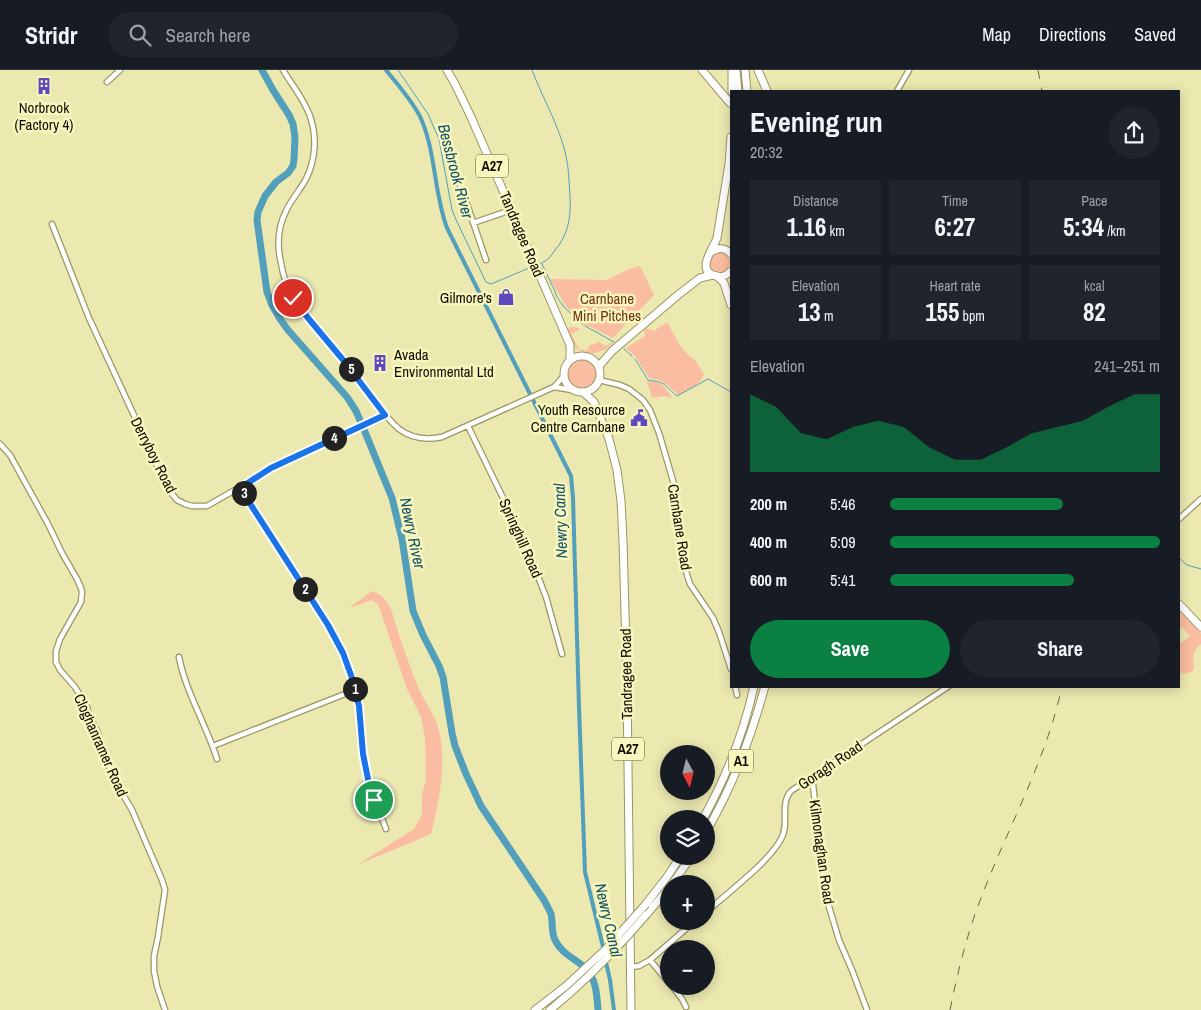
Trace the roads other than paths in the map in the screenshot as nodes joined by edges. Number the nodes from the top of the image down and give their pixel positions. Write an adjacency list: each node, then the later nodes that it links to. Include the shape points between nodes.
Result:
1 (120, 70): 10 (street)
2 (283, 70): 44 (street, via 306,106 314,137 310,168 286,210 280,231 285,281 299,308)
3 (447, 70): 19 (highway, Tandragee Road / A27)
4 (702, 70): 16 (highway)
5 (732, 70): 11 (highway)
6 (736, 70): 12 (highway)
7 (745, 70): 13 (highway)
8 (758, 70): 14 (highway)
9 (908, 70): 15 (street)
10 (107, 82)
11 (732, 90)
12 (738, 90)
13 (747, 90)
14 (768, 90)
15 (898, 90)
16 (730, 103)
17 (730, 150): 24 (highway, via 717,238)
18 (458, 178): 20 (street)
19 (511, 210): 20 (street); 32 (highway, Tandragee Road / A27)
20 (473, 222): 26 (street)
21 (52, 224): 47 (street, Derryboy Road, via 88,318 172,495 185,504 199,507)
22 (730, 247): 23 (highway)
23 (722, 249): 24 (highway); 25 (highway)
24 (710, 253): 27 (highway)
25 (730, 253)
26 (486, 260)
27 (706, 265): 29 (highway); 30 (highway)
28 (730, 272): 29 (highway, via 726,276)
29 (715, 276): 30 (highway); 31 (highway, via 724,283)
30 (700, 278): 33 (highway)
31 (730, 302)
32 (570, 345): 34 (highway, Tandragee Road / A27); 36 (highway, Tandragee Road / A27)
33 (612, 351): 35 (highway); 37 (highway)
34 (579, 356): 35 (highway); 36 (highway)
35 (588, 357): 37 (highway)
36 (570, 360): 38 (highway, A27)
37 (599, 368): 39 (highway)
38 (563, 377): 40 (street); 41 (highway)
39 (598, 382): 42 (highway); 43 (highway); 54 (street, Carnbane Road, via 630,389 650,410 676,491 676,516 687,575 719,632)
40 (554, 387): 41 (street); 45 (street)
41 (572, 390): 42 (highway)
42 (583, 392): 43 (highway, Tandragee Road / A27)
43 (594, 402): 72 (highway, Tandragee Road / A27, via 612,451 622,507)
44 (385, 415): 45 (street, via 400,430 424,439 442,437); 47 (street, Derryboy Road, via 271,468)
45 (468, 426): 52 (street, Springhill Road, via 526,545 546,596)
46 (0, 444): 76 (street, Cloghanramer Road, via 10,455 81,588 81,602 60,639 56,662 87,707 115,781 132,810 162,880 165,890 154,971)
47 (240, 488): 59 (street, via 334,636)
48 (1201, 499): 49 (street)
49 (1180, 518)
50 (1180, 605): 51 (highway)
51 (1201, 627)
52 (562, 654)
53 (179, 657): 61 (street, via 192,700)
54 (730, 665)
55 (736, 688): 60 (street)
56 (754, 688): 64 (highway, A1, via 731,760)
57 (764, 688): 65 (highway, A1, via 737,771)
58 (945, 688): 63 (street, Goragh Road)
59 (355, 690): 61 (street); 66 (street, via 366,771)
60 (737, 695)
61 (213, 746): 62 (street)
62 (217, 759)
63 (810, 778): 69 (street, Goragh Road, via 786,796 784,833 771,854); 80 (street, Kilmonaghan Road, via 827,900)
64 (708, 810)
65 (715, 816)
66 (386, 829)
67 (675, 865): 77 (highway, bridge, via 606,949)
68 (660, 899): 78 (highway, bridge, via 596,970)
69 (715, 904)
70 (685, 930): 71 (street)
71 (650, 960): 72 (street); 73 (street)
72 (630, 967): 79 (highway, Tandragee Road / A27)
73 (660, 972)
74 (679, 995): 75 (street)
75 (686, 1007)
76 (165, 1010)
77 (535, 1010)
78 (550, 1010)
79 (631, 1010)
80 (867, 1010)

